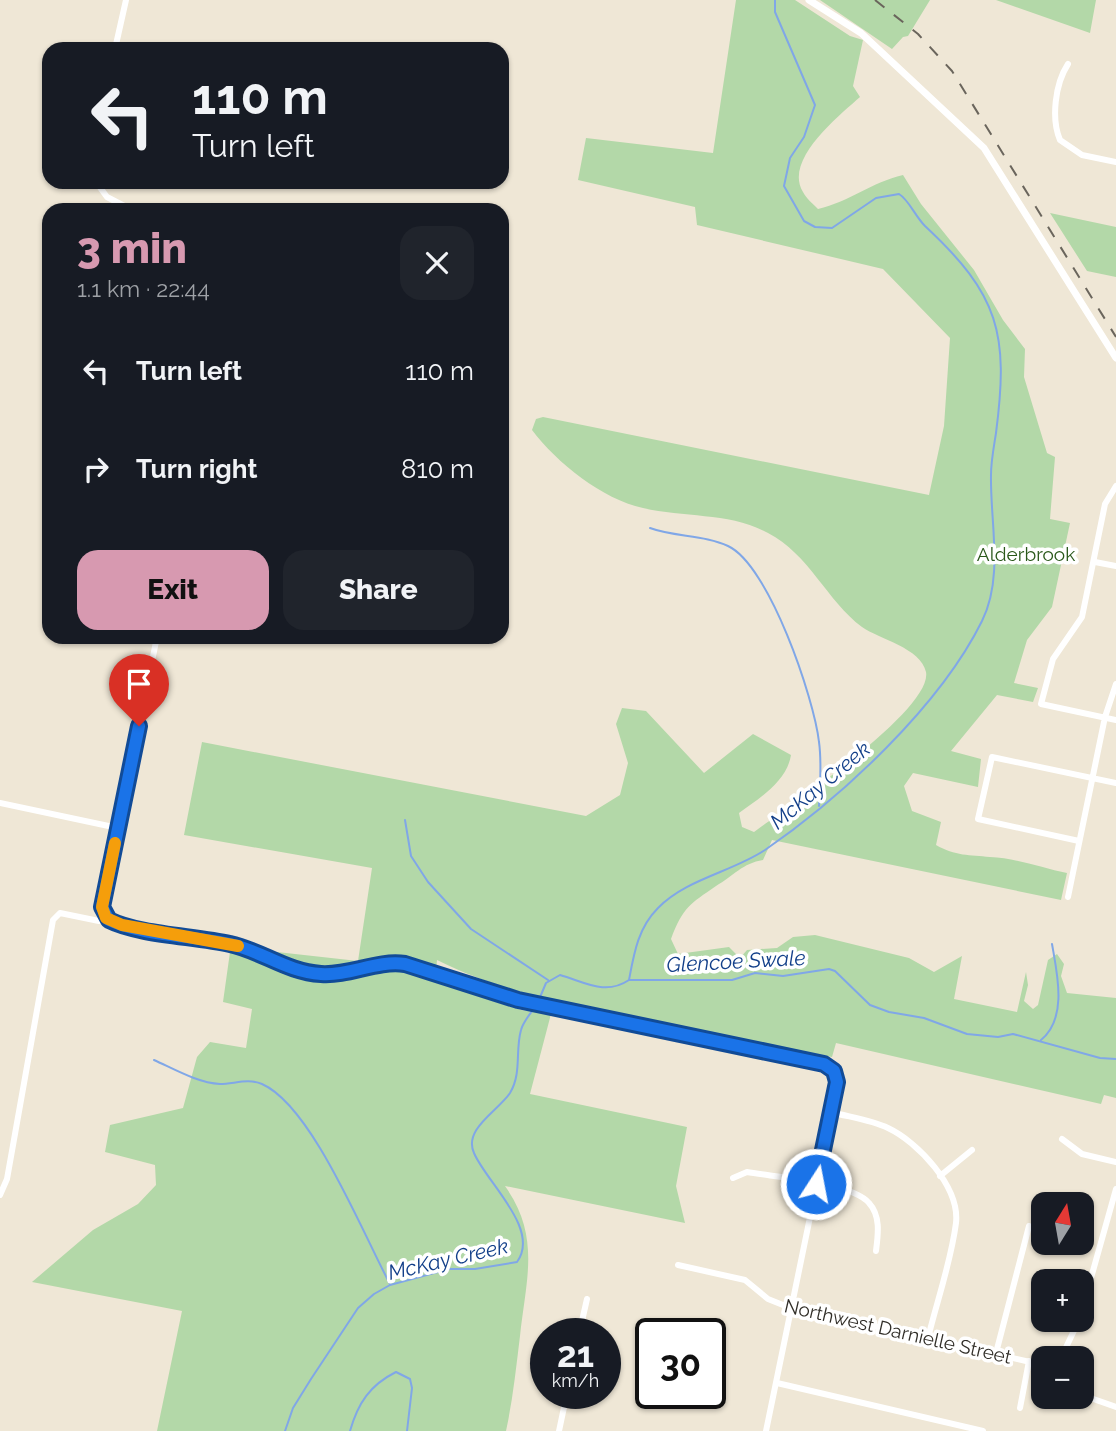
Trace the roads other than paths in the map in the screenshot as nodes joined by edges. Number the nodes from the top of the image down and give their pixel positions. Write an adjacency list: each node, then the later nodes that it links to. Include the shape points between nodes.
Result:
1 (126, 0): 3 (street)
2 (810, 1): 8 (street, via 878,48 984,148)
3 (117, 42)
4 (1068, 64): 5 (street, via 1054,128 1062,143 1082,155)
5 (1116, 162)
6 (101, 189): 7 (street)
7 (119, 203)
8 (1116, 358)
9 (1116, 486): 10 (street, via 1105,504)
10 (1095, 562): 11 (street); 14 (street, via 1082,617 1053,659 1041,704)
11 (1116, 566)
12 (156, 644): 19 (street)
13 (1116, 684): 14 (street)
14 (1105, 718): 15 (street); 16 (street)
15 (1116, 720)
16 (1092, 778): 17 (street); 20 (street); 20 (street, via 992,757 978,819)
17 (1116, 783)
18 (0, 803): 19 (street)
19 (118, 828): 22 (street, via 102,907)
20 (1079, 841): 21 (street)
21 (1068, 897)
22 (106, 918): 23 (street, via 122,925 232,944 307,972 331,975 398,963 569,1011 811,1060 834,1071 837,1082); 31 (street, via 99,921 60,913 53,920 7,1178)
23 (831, 1112): 27 (street, via 886,1126 907,1138); 29 (street)
24 (1062, 1139): 26 (street, via 1082,1154)
25 (972, 1150): 27 (street)
26 (1116, 1162)
27 (940, 1176): 39 (street, via 953,1198 956,1222)
28 (733, 1178): 29 (street, via 747,1172)
29 (816, 1184): 33 (street, via 852,1192 869,1202 878,1223); 37 (street)
30 (1116, 1189): 35 (street)
31 (0, 1195)
32 (1029, 1226): 40 (street)
33 (876, 1251)
34 (678, 1265): 37 (street, Northwest Darnielle Street, via 745,1280 772,1301)
35 (1094, 1269)
36 (587, 1298): 38 (street)
37 (790, 1307): 39 (street, Northwest Darnielle Street); 42 (street)
38 (583, 1318)
39 (928, 1338): 40 (street, Northwest Darnielle Street)
40 (996, 1353): 41 (street, Northwest Darnielle Street)
41 (1030, 1361): 45 (street)
42 (777, 1383): 48 (street); 49 (street)
43 (1094, 1399): 44 (street)
44 (1116, 1407)
45 (1020, 1408)
46 (564, 1409): 47 (street)
47 (559, 1431)
48 (766, 1431)
49 (982, 1431)

